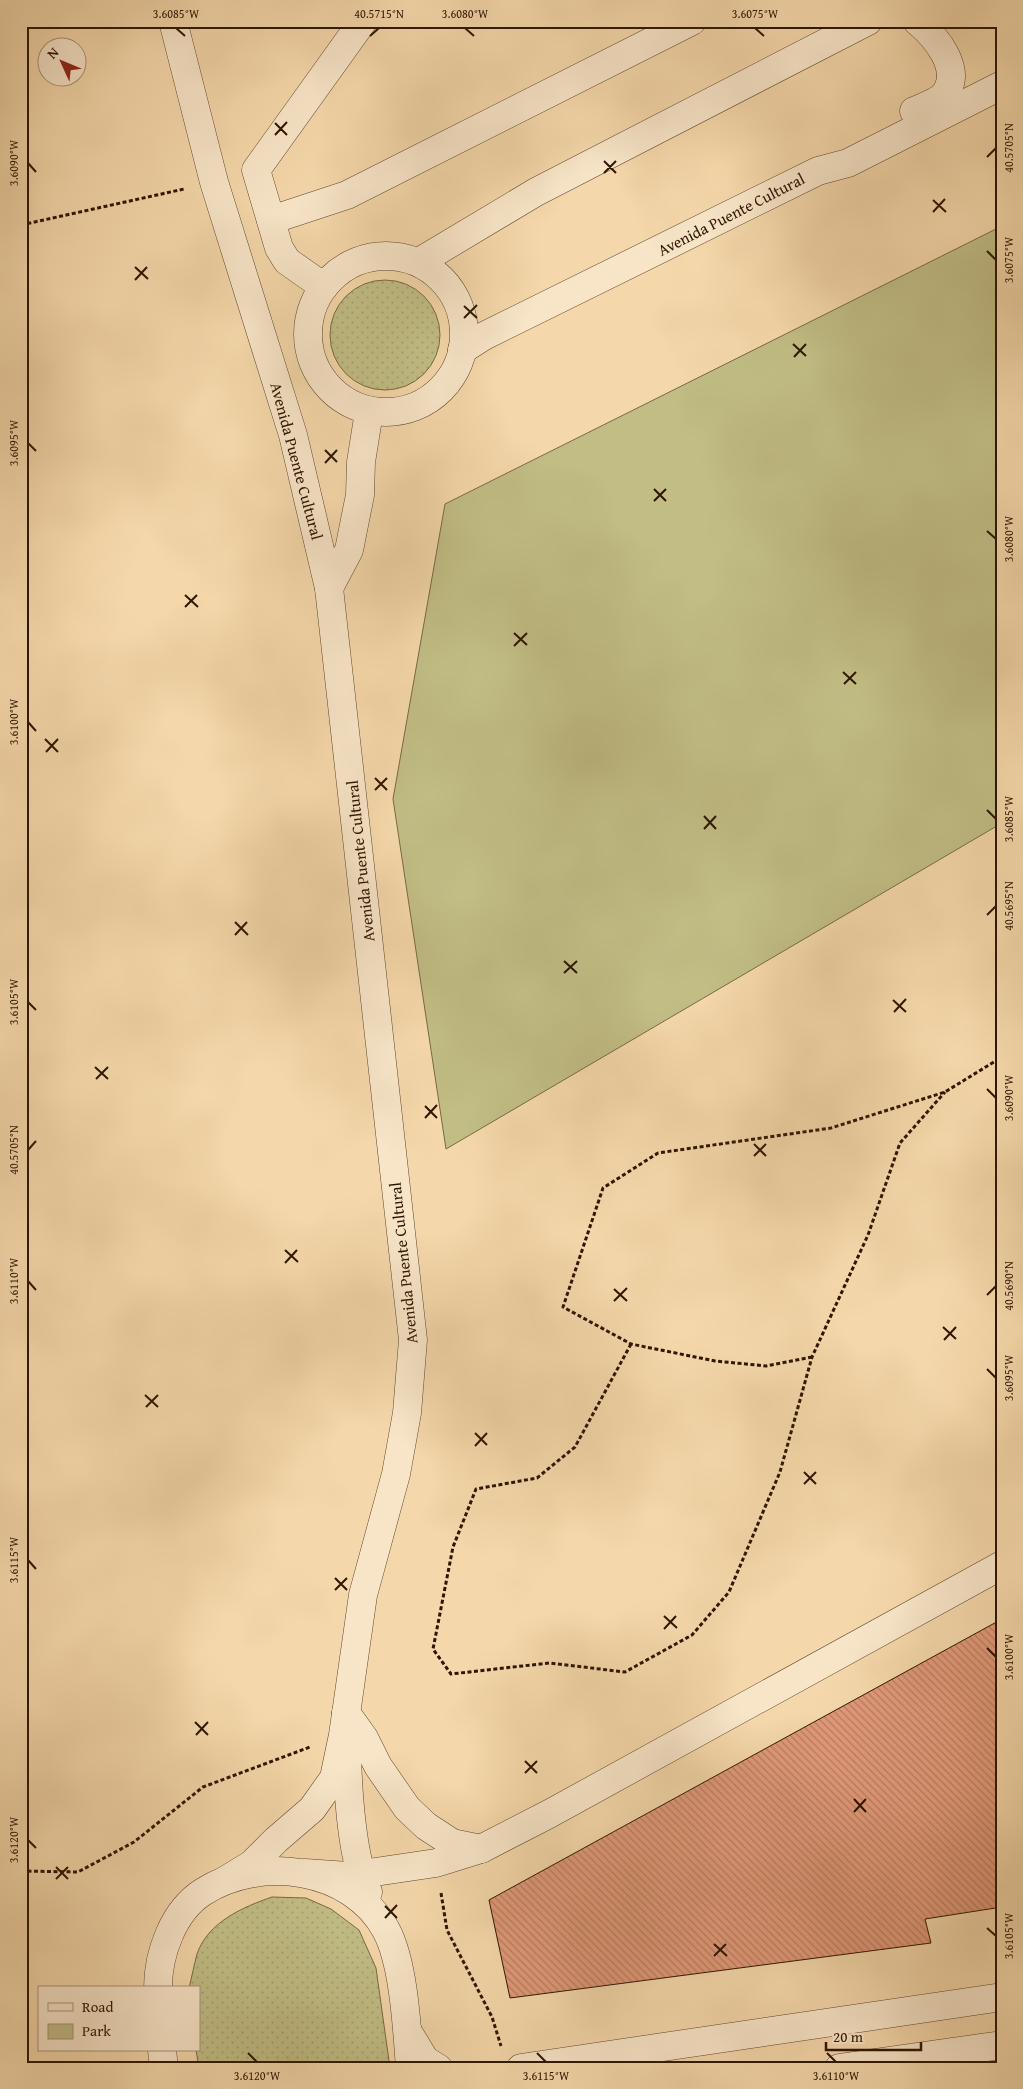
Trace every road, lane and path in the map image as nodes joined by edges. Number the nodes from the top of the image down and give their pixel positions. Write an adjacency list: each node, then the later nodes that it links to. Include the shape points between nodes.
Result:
1 (173, 21): 8 (street, Avenida Puente Cultural)
2 (363, 21): 9 (street, via 256,170)
3 (692, 21): 9 (street, via 347,195)
4 (868, 21): 11 (street, via 536,192)
5 (917, 21): 7 (street, via 940,46 950,67 950,84 944,96 844,148)
6 (1002, 85): 7 (street, Avenida Puente Cultural, via 848,163)
7 (818, 171): 13 (street, Avenida Puente Cultural, via 484,336)
8 (214, 182): 10 (path); 15 (street, Avenida Puente Cultural, via 293,435)
9 (271, 220): 12 (street, via 279,248 287,261)
10 (21, 225)
11 (419, 262): 12 (street, via 396,255 372,256 348,264); 13 (street, via 439,275 454,293 462,321)
12 (324, 287): 14 (street, via 315,299 308,323 308,347 315,370 329,389 347,403)
13 (462, 350): 14 (street, via 460,362 450,380 434,396 415,408 392,413)
14 (369, 412): 15 (street, via 361,462 360,495 349,550)
15 (329, 588): 21 (street, Avenida Puente Cultural, via 413,1340 407,1413 396,1474 363,1595)
16 (1002, 1057): 17 (path)
17 (945, 1092): 18 (path, via 831,1128 658,1153 602,1188 563,1307); 19 (path, via 900,1143 868,1235)
18 (631, 1344): 19 (path, via 715,1361 766,1366); 19 (path, via 575,1447 536,1478 476,1489 453,1547 432,1649 451,1674 549,1663 625,1672 692,1635 729,1592 780,1472)
19 (812, 1357)
20 (1002, 1565): 22 (street)
21 (345, 1724): 22 (street, via 364,1738 378,1766 407,1808 426,1826 452,1843); 24 (path, via 203,1786 134,1842 78,1872); 26 (street, via 348,1782); 27 (street, via 334,1778 312,1809 252,1864)
22 (481, 1849): 23 (street)
23 (445, 1861): 26 (street); 34 (path, via 440,1897 447,1930)
24 (21, 1871)
25 (305, 1873): 26 (street); 27 (street, via 264,1871); 28 (street, via 342,1886 365,1902)
26 (362, 1875): 28 (street)
27 (226, 1880): 29 (street, via 202,1892 183,1911 167,1939 158,1969)
28 (386, 1930): 31 (street, via 397,1958)
29 (158, 1986)
30 (1002, 1997): 34 (street)
31 (407, 2030): 36 (street); 37 (street, via 425,2060)
32 (1002, 2046): 38 (street)
33 (162, 2052): 35 (street)
34 (512, 2059)
35 (164, 2068)
36 (410, 2068)
37 (438, 2068)
38 (838, 2068)

